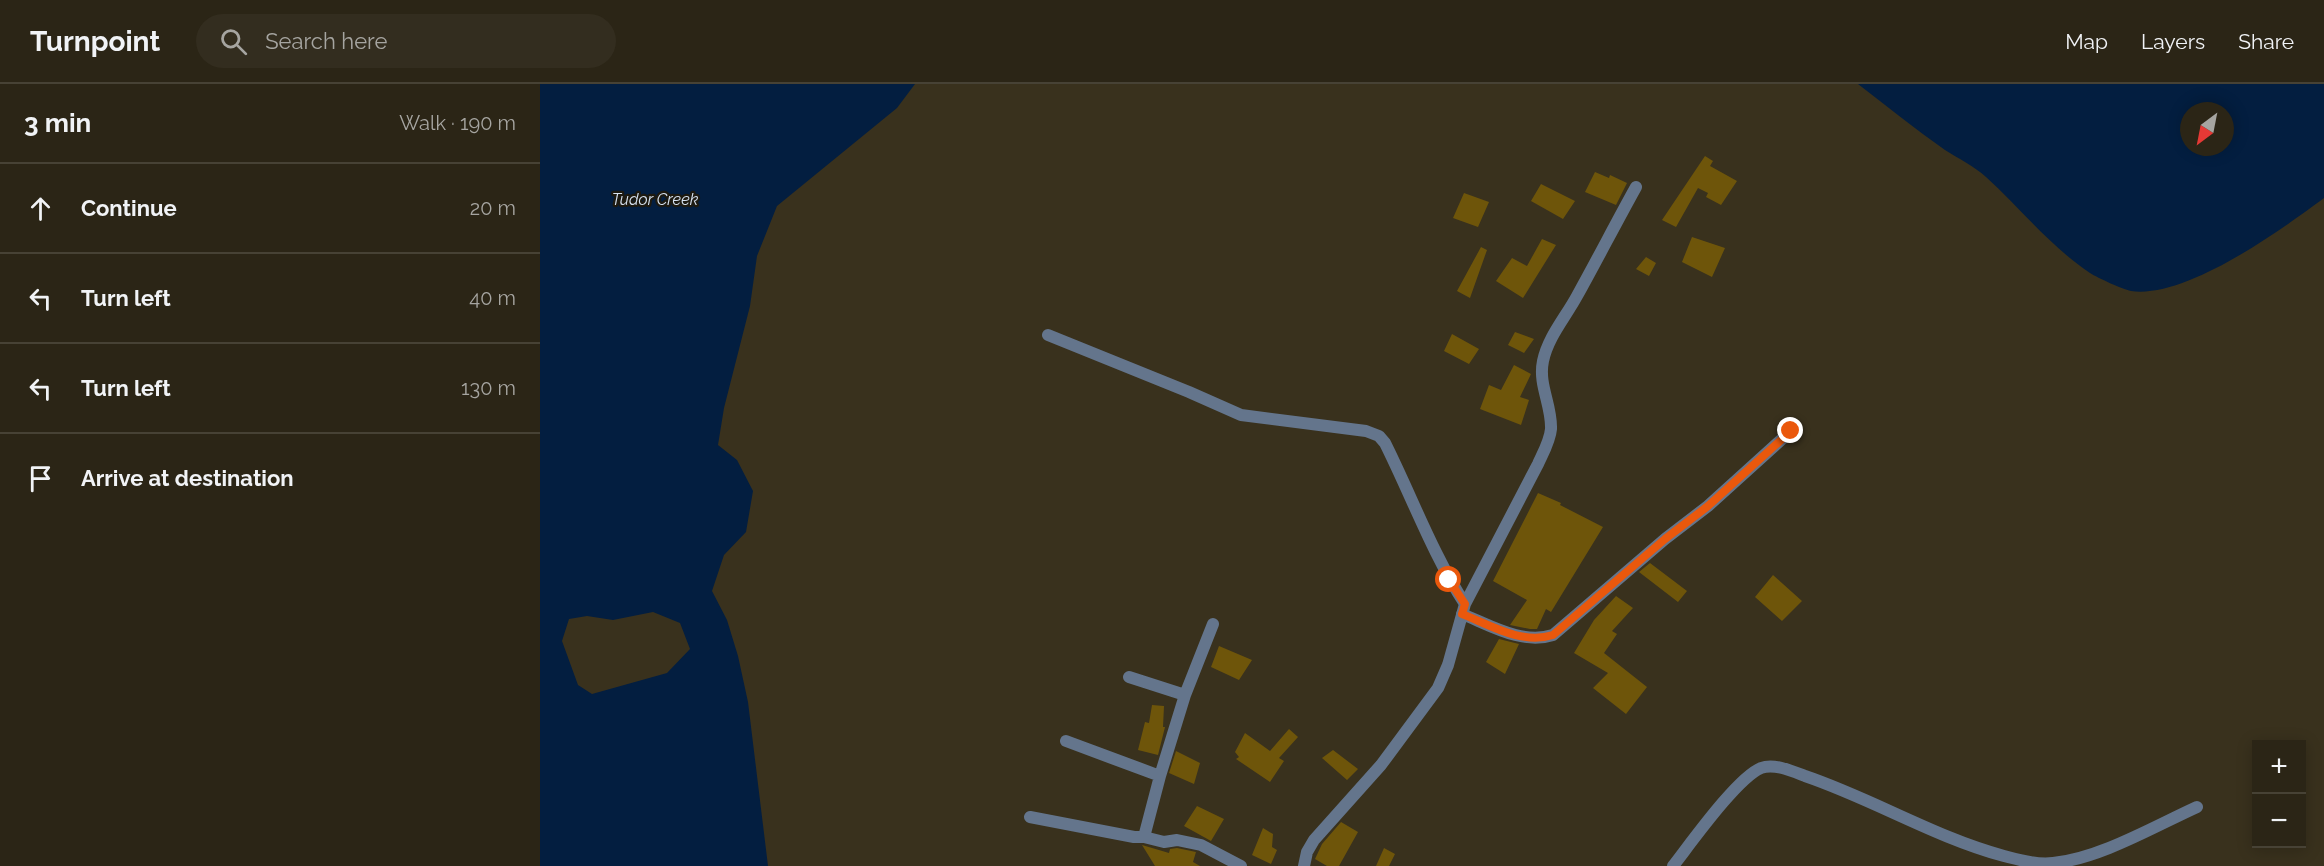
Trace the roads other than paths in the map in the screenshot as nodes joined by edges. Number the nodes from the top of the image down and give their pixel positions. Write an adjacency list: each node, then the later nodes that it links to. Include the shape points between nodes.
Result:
1 (1636, 187): 4 (street, via 1547,350 1540,377 1549,411 1549,440)
2 (1048, 335): 4 (street, via 1241,415 1366,431 1378,436 1385,443)
3 (1791, 431): 4 (street, via 1553,635 1540,639 1520,636)
4 (1463, 609): 14 (street, via 1438,687 1381,765 1314,840)
5 (1213, 624): 7 (street)
6 (1129, 677): 7 (street)
7 (1185, 695): 9 (street)
8 (1066, 741): 9 (street)
9 (1160, 776): 12 (street)
10 (2197, 807): 15 (street, via 2099,852 2052,864 2027,862 1982,850 1828,784 1769,766 1740,783)
11 (1030, 817): 12 (street)
12 (1144, 837): 13 (street, via 1201,844)
13 (1240, 866)
14 (1304, 866)
15 (1673, 866)

